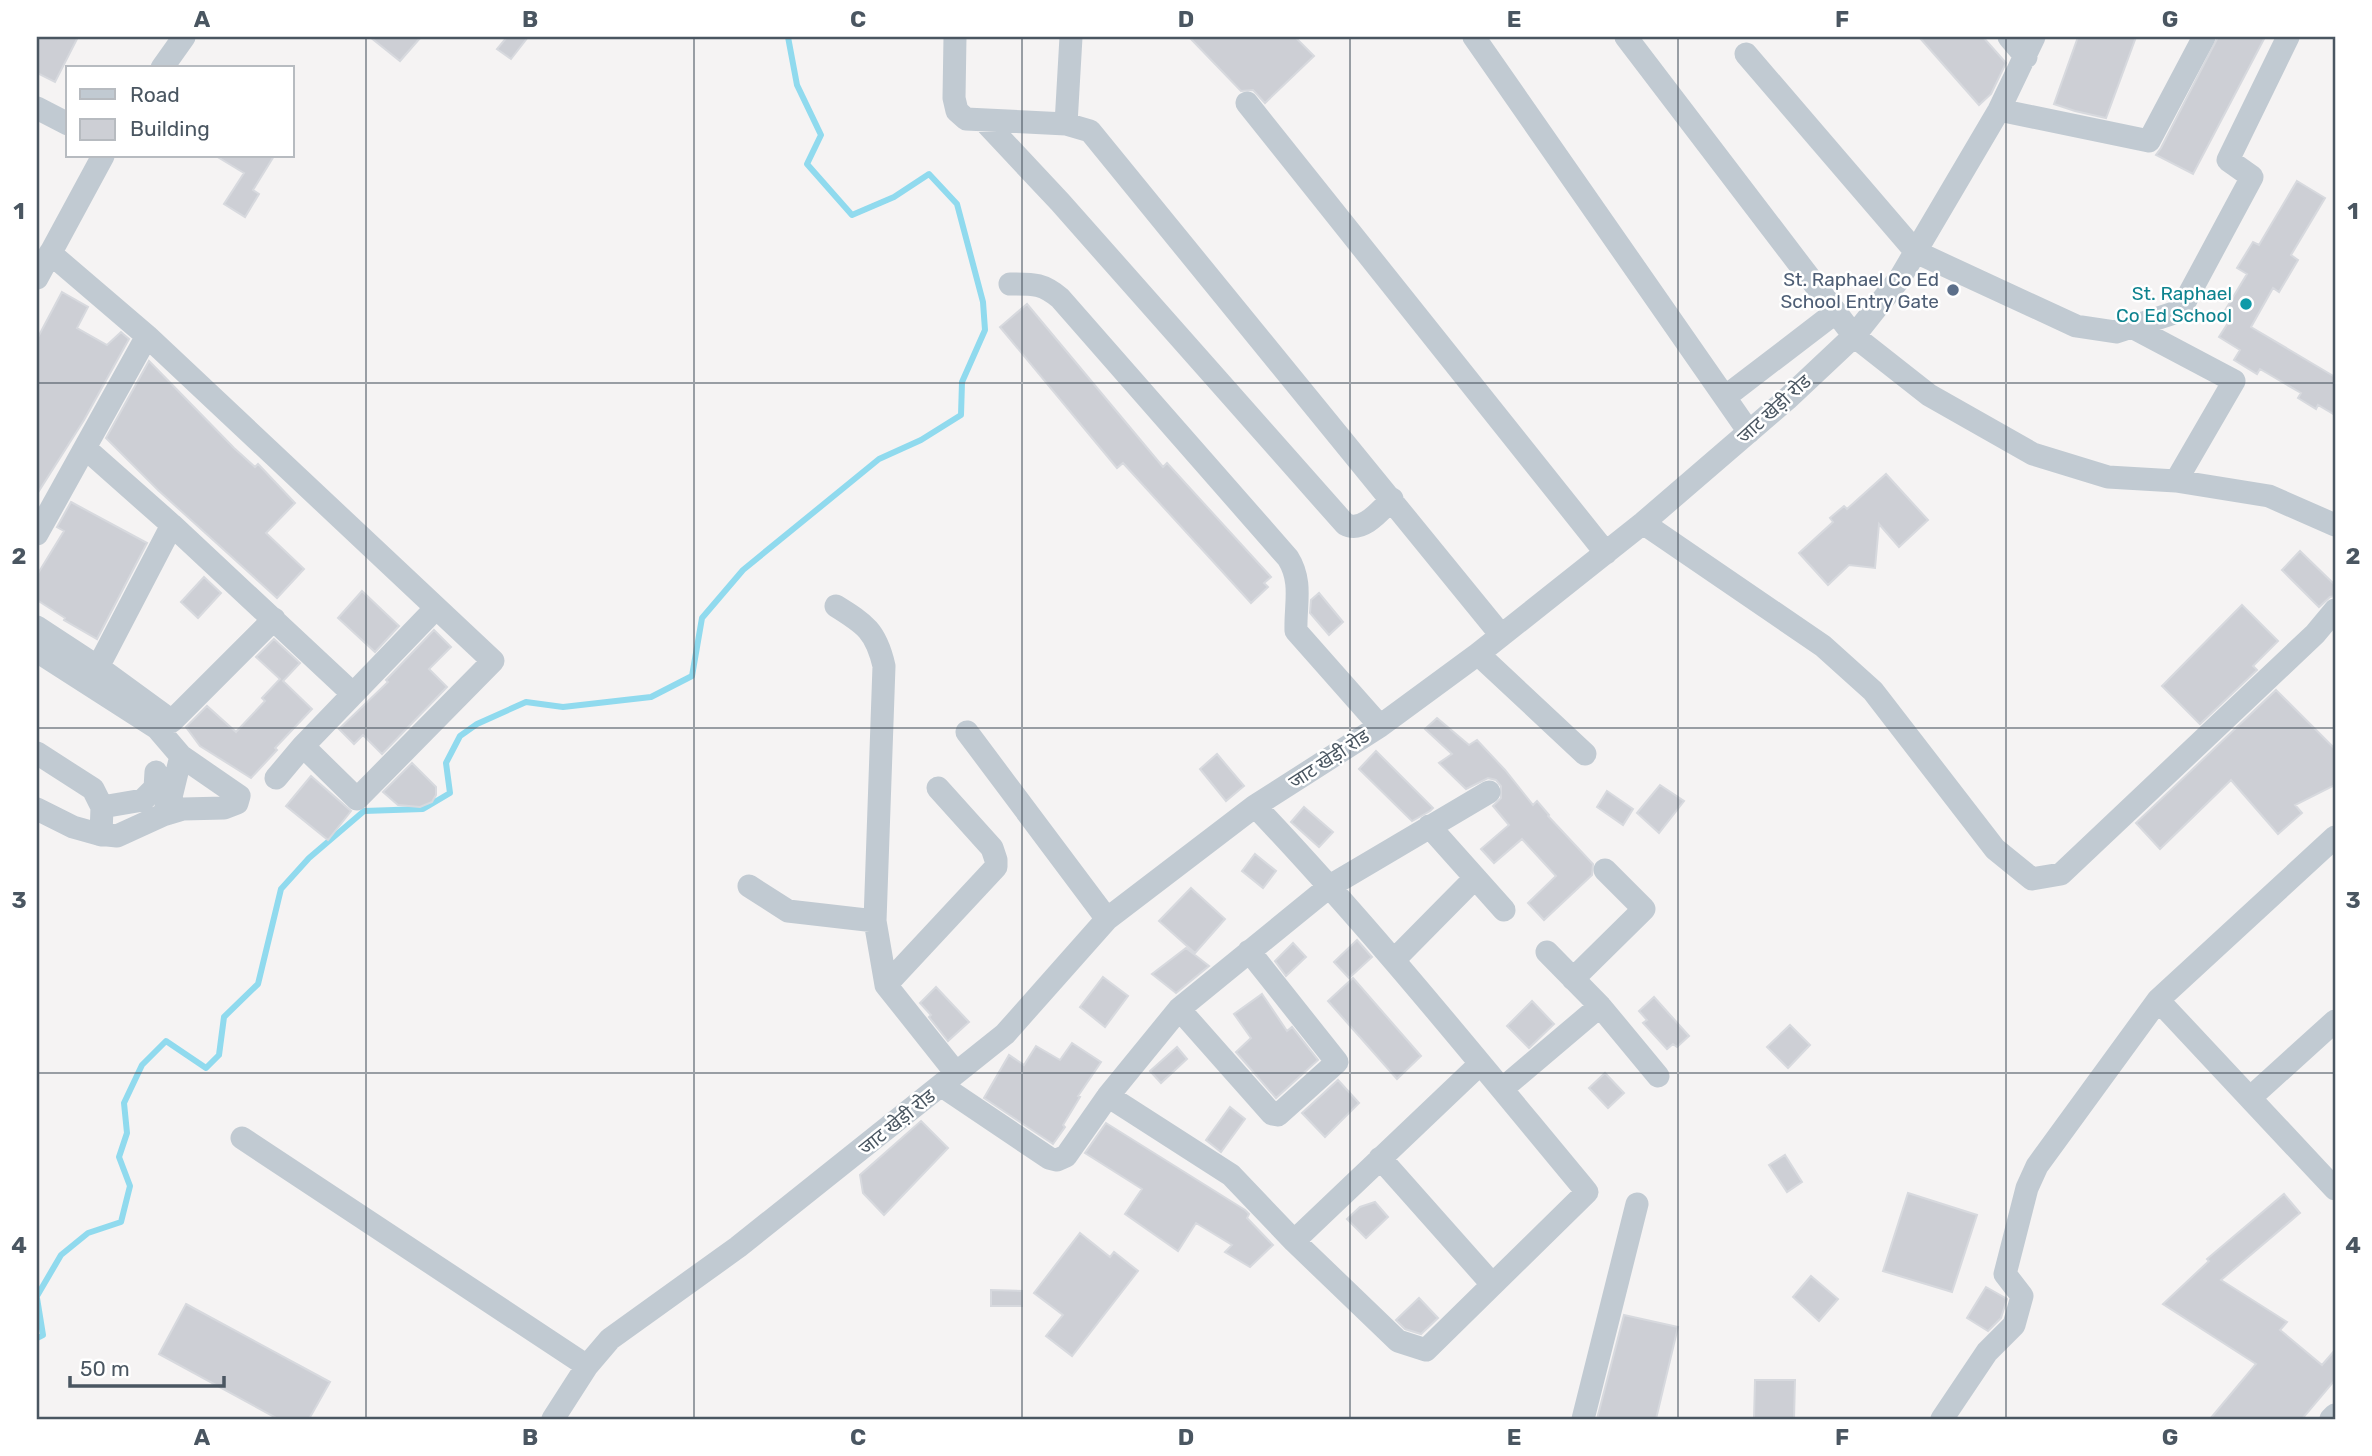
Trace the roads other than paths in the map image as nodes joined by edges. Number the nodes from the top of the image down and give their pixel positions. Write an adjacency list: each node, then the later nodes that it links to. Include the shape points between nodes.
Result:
1 (184, 37): 11 (street)
2 (955, 37): 15 (street, via 957,111)
3 (1071, 37): 17 (street)
4 (1474, 37): 27 (street)
5 (1626, 37): 23 (street)
6 (2009, 37): 9 (street)
7 (2204, 37): 14 (street, via 2149,141)
8 (2288, 37): 24 (street, via 2228,160 2252,177 2187,299 2180,311)
9 (2030, 47): 14 (street, जाट खेड़ी रोड)
10 (1746, 54): 19 (street)
11 (163, 66)
12 (1247, 103): 36 (street)
13 (37, 108): 16 (street)
14 (1999, 110): 19 (street, जाट खेड़ी रोड)
15 (984, 121): 17 (street); 31 (street, via 1345,524 1359,527)
16 (66, 123)
17 (1066, 124): 31 (street, via 1090,131)
18 (102, 158): 20 (street)
19 (1916, 252): 24 (street, via 2076,326 2116,332); 26 (street, जाट खेड़ी रोड)
20 (50, 253): 21 (street); 25 (street)
21 (37, 278)
22 (1010, 284): 47 (street, via 1037,284 1060,298 1288,558 1298,582 1296,631)
23 (1836, 312): 26 (street); 27 (street)
24 (2132, 327): 30 (street, via 2234,381)
25 (146, 336): 29 (street); 38 (street)
26 (1854, 336): 28 (street, जाट खेड़ी रोड); 30 (street, via 1929,395 2033,454 2108,477)
27 (1725, 397): 28 (street)
28 (1749, 432): 32 (street, जाट खेड़ी रोड)
29 (85, 448): 33 (street); 35 (street)
30 (2175, 481): 34 (street, via 2269,496)
31 (1392, 499): 42 (street)
32 (1643, 523): 36 (street, जाट खेड़ी रोड); 39 (street, via 1823,646 1873,691 1994,849 2032,879 2061,874)
33 (172, 525): 40 (street); 45 (street)
34 (2335, 525)
35 (37, 534)
36 (1606, 553): 42 (street, जाट खेड़ी रोड)
37 (836, 606): 70 (street, via 871,631 884,666)
38 (436, 608): 46 (street); 49 (street, via 493,661 357,799)
39 (2335, 610)
40 (274, 619): 45 (street, via 172,722); 46 (street)
41 (37, 628): 45 (street)
42 (1502, 635): 44 (street, जाट खेड़ी रोड)
43 (37, 651): 52 (street, via 158,728)
44 (1478, 654): 47 (street, जाट खेड़ी रोड); 51 (street)
45 (98, 667)
46 (353, 694): 49 (street)
47 (1380, 726): 57 (street, जाट खेड़ी रोड)
48 (967, 732): 69 (street)
49 (303, 746): 54 (street)
50 (37, 753): 58 (street, via 93,789)
51 (1585, 754)
52 (181, 756): 60 (street); 60 (street, via 239,796 237,803)
53 (156, 772): 58 (street, via 155,788 143,800)
54 (276, 778)
55 (938, 788): 75 (street, via 992,848 996,867)
56 (1489, 792): 61 (street)
57 (1255, 806): 67 (street); 69 (street, जाट खेड़ी रोड)
58 (102, 807): 62 (street)
59 (37, 809): 62 (street)
60 (163, 815): 62 (street, via 117,836)
61 (1429, 825): 65 (street); 67 (street)
62 (101, 835)
63 (2335, 837): 76 (street)
64 (1605, 870): 74 (street, via 1644,909)
65 (1475, 878): 68 (street); 73 (street)
66 (750, 886): 70 (street, via 788,911)
67 (1330, 886): 71 (street); 73 (street)
68 (1504, 911)
69 (1107, 919): 82 (street, जाट खेड़ी रोड, via 1005,1034)
70 (875, 921): 75 (street)
71 (1249, 951): 78 (street); 78 (street, via 1337,1062 1278,1115 1272,1114)
72 (1546, 952): 74 (street)
73 (1394, 960): 80 (street)
74 (1573, 979): 77 (street)
75 (886, 985): 82 (street)
76 (2158, 1000): 85 (street); 96 (street, via 2037,1166 2005,1274 2022,1296 2014,1325 1987,1352)
77 (1600, 1006): 81 (street); 83 (street)
78 (1179, 1009): 84 (street)
79 (2335, 1021): 85 (street)
80 (1480, 1064): 83 (street); 87 (street)
81 (1658, 1076)
82 (949, 1079): 84 (street, via 1057,1160 1066,1156); 92 (street, जाट खेड़ी रोड, via 738,1247 611,1339)
83 (1502, 1088): 91 (street, via 1587,1192)
84 (1108, 1096): 90 (street, via 1231,1175)
85 (2250, 1098): 88 (street)
86 (242, 1138): 92 (street)
87 (1380, 1158): 90 (street); 91 (street)
88 (2335, 1189)
89 (1637, 1204): 95 (street)
90 (1294, 1241): 91 (street, via 1398,1340 1426,1350)
91 (1492, 1284)
92 (587, 1366): 94 (street, जाट खेड़ी रोड)
93 (2335, 1415): 97 (street)
94 (553, 1419)
95 (1583, 1419)
96 (1942, 1419)
97 (2331, 1419)

